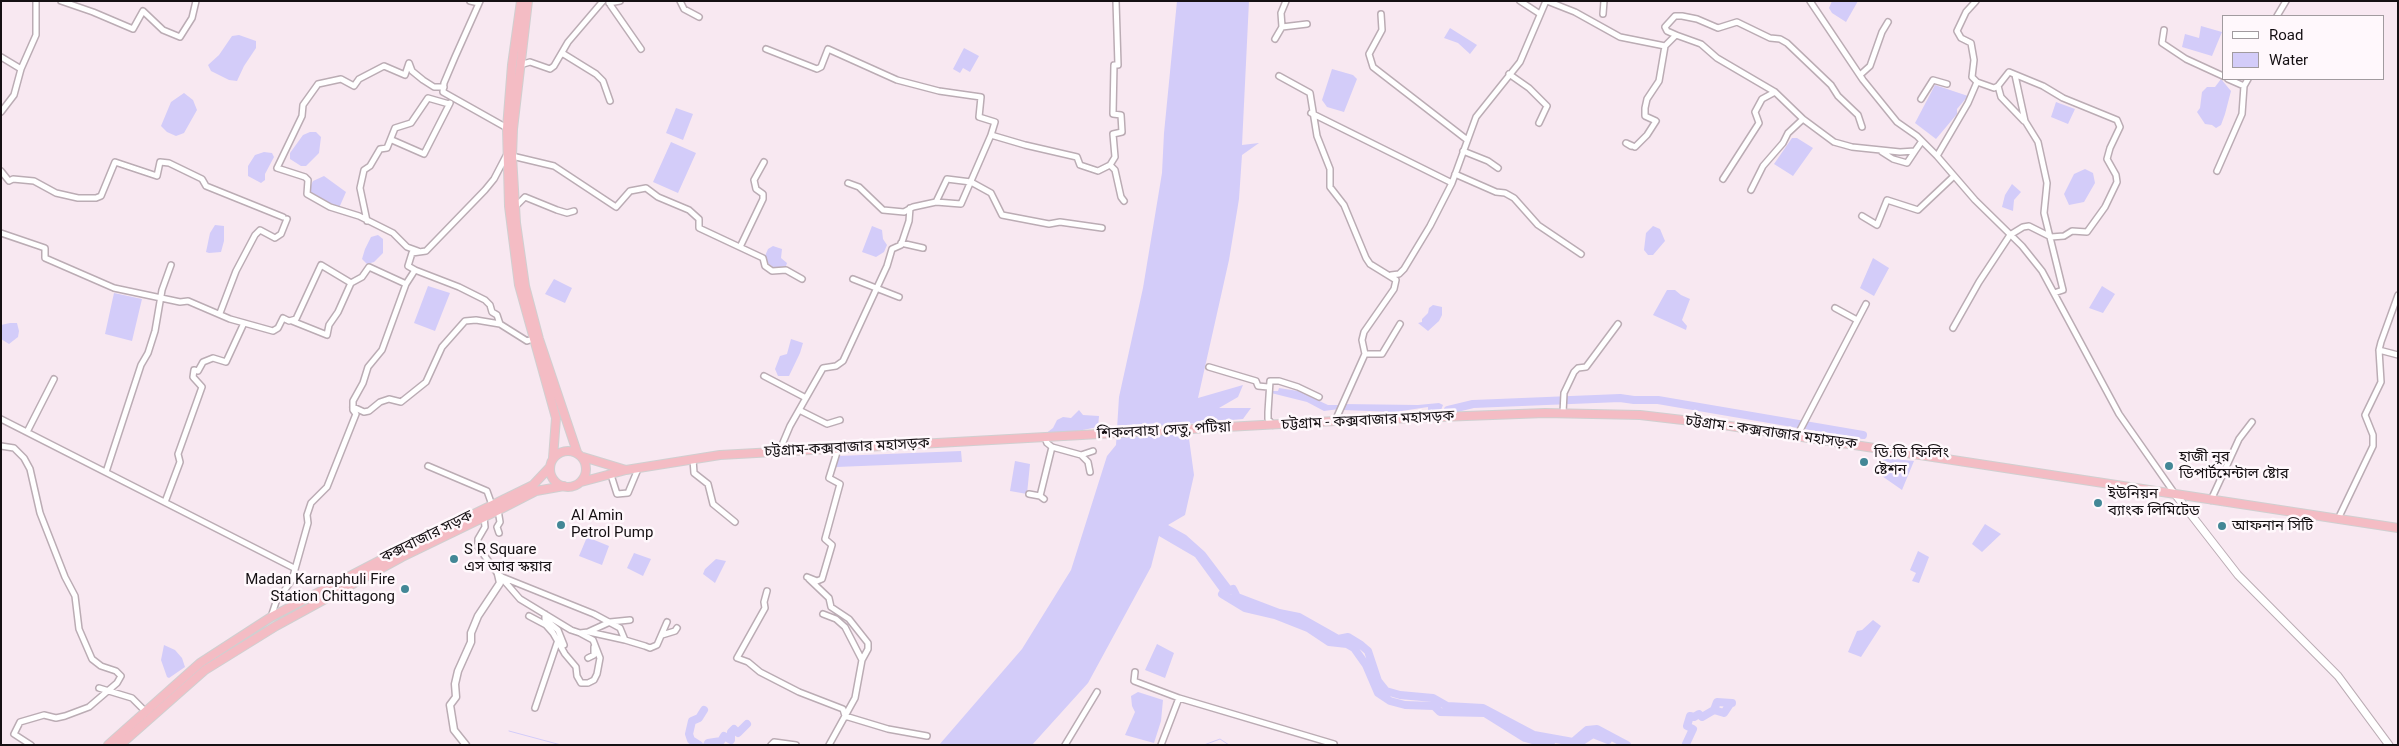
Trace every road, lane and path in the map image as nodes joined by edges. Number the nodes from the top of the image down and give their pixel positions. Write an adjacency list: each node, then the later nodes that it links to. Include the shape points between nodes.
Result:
1 (36, 1): 36 (street, via 36,35)
2 (61, 1): 3 (street, via 133,29 142,10 163,30 180,37 192,18)
3 (196, 1)
4 (470, 1): 17 (street)
5 (521, 1): 60 (highway)
6 (528, 1): 35 (highway)
7 (620, 1): 18 (street)
8 (680, 1): 23 (street, via 684,9)
9 (1116, 1): 72 (street, via 1118,65 1114,65 1113,114 1121,115 1122,132 1113,134 1115,157)
10 (1286, 1): 26 (street, via 1281,13)
11 (1520, 1): 20 (street)
12 (1547, 1): 20 (street); 30 (street, via 1620,36)
13 (1604, 1): 21 (street)
14 (1810, 1): 38 (street)
15 (1976, 1): 44 (street, via 1966,12 1958,32 1961,38 1971,43 1974,60 1971,74)
16 (2286, 1): 22 (street)
17 (480, 2): 48 (street)
18 (606, 2): 31 (street); 33 (street, via 568,42)
19 (1381, 14): 62 (street, via 1382,30 1369,54 1373,67)
20 (1540, 14): 37 (street, via 1520,62)
21 (1603, 14)
22 (2278, 15)
23 (699, 17)
24 (1888, 22): 38 (street, via 1870,66)
25 (1307, 24): 26 (street)
26 (1282, 27): 29 (street)
27 (2164, 30): 41 (street, via 2162,43 2167,47)
28 (1676, 35): 30 (street); 49 (street, via 1701,44 1741,73); 59 (street, via 1666,27 1675,16 1682,16 1718,28 1737,22 1770,38 1780,39 1831,85 1858,115)
29 (1275, 39)
30 (1665, 46): 65 (street, via 1659,81 1645,108 1645,116 1656,121 1635,147 1626,143)
31 (642, 49)
32 (766, 49): 61 (street, via 817,69 828,49 898,80 939,91 981,97 979,116 995,122)
33 (562, 53): 35 (street, via 550,69 530,62); 52 (street, via 596,74 603,81)
34 (1, 57): 36 (street)
35 (520, 65): 69 (highway)
36 (22, 69): 54 (street, via 14,95)
37 (1509, 74): 58 (street, via 1547,106); 62 (street, via 1476,117)
38 (1860, 75): 64 (street, via 1897,122)
39 (2015, 75): 46 (street, via 2009,72); 57 (street); 93 (street, via 2117,120 2120,127 2108,154 2117,182 2105,207 2087,232 2072,231 2064,236)
40 (1279, 76): 55 (street, via 1310,93)
41 (2222, 76)
42 (2230, 80): 47 (street)
43 (2247, 80): 47 (street)
44 (1977, 82): 46 (street, via 1994,88); 70 (street)
45 (1947, 84): 51 (street, via 1933,80)
46 (1998, 86): 57 (street, via 2001,97)
47 (2244, 86): 74 (street, via 2242,114)
48 (444, 87): 50 (street, via 443,92); 89 (street, via 434,87 423,80 412,71 409,63 405,75 384,66 359,79 354,86 341,79 318,84 303,105 302,116 277,168 305,177 308,180 307,194)
49 (1775, 92): 56 (street); 78 (street, via 1762,99 1754,112 1759,123)
50 (453, 98): 53 (street); 60 (street)
51 (1921, 99)
52 (610, 101)
53 (449, 104): 63 (street, via 428,98 411,123 396,128); 63 (street, via 424,154)
54 (1, 112)
55 (1311, 113): 81 (street); 101 (street, via 1330,168 1330,187 1344,205 1370,264)
56 (1803, 119): 66 (street, via 1834,142); 82 (street, via 1763,166)
57 (2025, 121): 93 (street, via 2038,142 2047,184 2044,213)
58 (1539, 123)
59 (1862, 127)
60 (507, 128): 69 (highway)
61 (991, 135): 72 (street, via 1078,156 1080,165 1094,172); 79 (street)
62 (1466, 139): 67 (street)
63 (392, 140): 89 (street, via 387,148 380,149 361,176 360,188)
64 (1922, 141): 68 (street); 70 (street)
65 (1631, 146)
66 (1880, 150): 68 (street); 68 (street, via 1907,163)
67 (1462, 151): 73 (street); 76 (street)
68 (1915, 151)
69 (509, 156): 85 (highway); 95 (street, via 554,166 616,207 630,191 646,188 658,197 689,210 699,219 698,228); 97 (street, via 490,185); 121 (highway, via 514,253)
70 (1937, 156): 77 (street)
71 (764, 162): 95 (street, via 754,180 763,199)
72 (1110, 164): 83 (street, via 1115,170)
73 (1498, 168)
74 (2217, 171)
75 (1, 172): 113 (street, via 9,181 34,181 56,193 96,198 102,196 115,162 157,176 160,162 169,163 202,179 206,186 285,218 281,234 275,238 260,230 255,235 236,271)
76 (1455, 174): 81 (street); 98 (street, via 1514,198 1538,225)
77 (1954, 176): 88 (street, via 1918,210 1888,200 1877,225); 92 (street)
78 (1723, 179)
79 (971, 182): 84 (street, via 961,204); 84 (street, via 947,179); 90 (street, via 991,193 1002,215 1049,224 1056,222)
80 (848, 183): 86 (street, via 859,187 883,210 904,212)
81 (1452, 183): 101 (street, via 1409,262 1399,274)
82 (1751, 190)
83 (1124, 201)
84 (936, 202): 86 (street)
85 (516, 206): 87 (street, via 525,197 567,213); 149 (highway, via 525,286 547,367)
86 (910, 208): 94 (street, via 909,222)
87 (574, 211)
88 (1862, 216)
89 (367, 221): 97 (street, via 393,233 407,247)
90 (1102, 228)
91 (1, 233): 109 (street, via 45,248 45,258 114,288)
92 (2010, 235): 93 (street, via 2029,226); 107 (street, via 2042,271); 120 (street)
93 (2051, 237): 107 (street, via 2063,290)
94 (901, 243): 96 (street); 106 (street, via 890,248 887,266)
95 (740, 247): 102 (street, via 763,258 765,266 772,271 786,270)
96 (923, 248)
97 (426, 251): 100 (street, via 412,252 408,266)
98 (1581, 254)
99 (171, 265): 109 (street)
100 (415, 270): 105 (street); 117 (street, via 485,300)
101 (1391, 276): 123 (street, via 1396,284 1364,332)
102 (802, 279)
103 (853, 279): 106 (street)
104 (351, 283): 105 (street, via 362,277 369,267); 115 (street, via 327,335); 115 (street, via 321,265 296,319)
105 (406, 284): 131 (street, via 382,350 368,367)
106 (876, 287): 110 (street); 130 (street, via 843,361 823,368)
107 (2054, 293): 163 (street, via 2119,414)
108 (2398, 295): 122 (street)
109 (162, 297): 113 (street, via 188,301); 157 (street, via 148,353 141,365)
110 (899, 297)
111 (1866, 304): 114 (street)
112 (1835, 308): 114 (street)
113 (220, 313): 116 (street)
114 (1857, 320): 142 (street)
115 (292, 321): 116 (street, via 282,318 273,331)
116 (244, 323): 165 (street, via 226,362 213,358 203,362 198,371 194,370 193,377 202,387)
117 (500, 324): 121 (street, via 527,341); 131 (street, via 465,321 442,347 426,382 401,402 389,399 364,412)
118 (1400, 324): 123 (street, via 1382,354)
119 (1618, 324): 133 (street, via 1586,367 1574,372 1564,393)
120 (1953, 328)
121 (533, 339): 151 (highway, via 556,418)
122 (2379, 350): 124 (street); 168 (street, via 2381,382 2365,415 2373,435 2373,446)
123 (1365, 354): 136 (street)
124 (2398, 355)
125 (1209, 367): 128 (street)
126 (764, 376): 130 (street)
127 (54, 379): 140 (street)
128 (1268, 387): 129 (street, via 1270,382 1278,381); 139 (street, via 1268,419)
129 (1320, 397)
130 (806, 398): 132 (street)
131 (353, 407): 174 (street, via 356,414 335,470 323,493 311,503)
132 (799, 410): 135 (street, via 827,424); 148 (street)
133 (1563, 410): 136 (highway, চট্টগ্রাম - কক্সবাজার মহাসড়ক); 142 (highway, চট্টগ্রাম - কক্সবাজার মহাসড়ক, via 1640,415)
134 (1, 419): 140 (street)
135 (840, 420)
136 (1335, 421): 139 (highway, চট্টগ্রাম - কক্সবাজার মহাসড়ক)
137 (2252, 422): 164 (street, via 2238,439)
138 (1259, 426): 139 (highway, চট্টগ্রাম - কক্সবাজার মহাসড়ক); 141 (highway, শিকলবাহা সেতু, পটিয়া)
139 (1273, 426)
140 (27, 432): 157 (street)
141 (1069, 436): 143 (highway, চট্টগ্রাম-কক্সবাজার মহাসড়ক)
142 (1797, 436): 163 (highway, চট্টগ্রাম - কক্সবাজার মহাসড়ক)
143 (1045, 438): 145 (street); 146 (highway, চট্টগ্রাম-কক্সবাজার মহাসড়ক)
144 (1, 446): 196 (street, via 14,448 30,469 40,513 75,596 79,629 92,659 121,676)
145 (1052, 447): 150 (street); 162 (street, via 1042,497)
146 (838, 449): 148 (highway, চট্টগ্রাম-কক্সবাজার মহাসড়ক); 192 (street, via 829,478 840,484 825,539 832,545 822,579 817,581 807,576 829,598 831,607 850,619 868,643)
147 (1093, 451): 150 (street)
148 (779, 452): 152 (highway, চট্টগ্রাম-কক্সবাজার মহাসড়ক)
149 (580, 455): 151 (highway, via 564,451); 156 (highway, চট্টগ্রাম-কক্সবাজার মহাসড়ক); 160 (highway, via 587,470)
150 (1081, 455): 158 (street, via 1088,462)
151 (553, 458): 154 (highway)
152 (693, 459): 155 (highway, চট্টগ্রাম-কক্সবাজার মহাসড়ক); 169 (street, via 694,473 708,484 713,504)
153 (428, 466): 166 (street, via 487,491)
154 (550, 467): 161 (highway, via 554,479); 166 (highway, কক্সবাজার সড়ক, via 533,485)
155 (638, 469): 156 (highway, চট্টগ্রাম-কক্সবাজার মহাসড়ক); 159 (street, via 628,493 617,494)
156 (626, 470): 159 (highway, চট্টগ্রাম-কক্সবাজার মহাসড়ক)
157 (106, 472): 165 (street)
158 (1090, 472)
159 (611, 475): 160 (highway, চট্টগ্রাম-কক্সবাজার মহাসড়ক)
160 (581, 482): 161 (highway, via 572,487)
161 (564, 486): 166 (highway, কক্সবাজার সড়ক, via 536,491)
162 (1029, 494)
163 (2175, 494): 164 (highway, চট্টগ্রাম - কক্সবাজার মহাসড়ক); 213 (main road, via 2238,575 2338,676)
164 (2211, 500): 168 (highway, চট্টগ্রাম - কক্সবাজার মহাসড়ক)
165 (165, 502): 174 (street)
166 (495, 507): 167 (highway, কক্সবাজার সড়ক); 171 (street, via 500,522 497,527); 180 (highway, কক্সবাজার সড়ক, via 398,550)
167 (484, 517): 172 (street, via 485,527 478,540); 206 (highway, কক্সবাজার সড়ক, via 402,557 221,660 198,676)
168 (2338, 519): 170 (highway, চট্টগ্রাম - কক্সবাজার মহাসড়ক)
169 (735, 522)
170 (2398, 528)
171 (499, 533)
172 (478, 548): 173 (street); 175 (street)
173 (470, 549)
174 (294, 568): 180 (street, via 292,580 276,602)
175 (498, 574): 177 (street, via 513,592); 182 (street); 207 (street, via 500,583 471,633 471,642 458,671 456,697 450,705 454,730)
176 (767, 591): 201 (street, via 761,616 737,658 799,692 843,709)
177 (545, 614): 186 (street); 193 (street, via 545,619 558,630)
178 (823, 614): 192 (street, via 846,627)
179 (529, 616): 188 (street, via 546,625)
180 (271, 617): 200 (highway, কক্সবাজার সড়ক, via 200,663)
181 (630, 620): 182 (street)
182 (610, 622): 185 (street); 189 (street, via 620,628)
183 (667, 622): 187 (street)
184 (677, 628): 187 (street)
185 (588, 632): 186 (street); 189 (street)
186 (580, 633): 190 (street)
187 (662, 635): 189 (street, via 657,645 650,648)
188 (558, 640): 193 (street); 199 (street)
189 (625, 640)
190 (594, 642): 191 (street, via 594,655); 193 (street, via 600,658 594,680 581,683)
191 (588, 658)
192 (862, 660): 201 (street, via 856,698)
193 (574, 664)
194 (1135, 672): 198 (street, via 1134,681)
195 (99, 688): 196 (street)
196 (108, 691): 200 (street, via 132,698); 204 (street, via 89,707 65,716 44,715 20,722 14,734)
197 (1097, 692): 211 (street)
198 (1179, 698): 203 (street); 212 (street)
199 (535, 708)
200 (144, 710): 205 (highway, কক্সবাজার সড়ক)
201 (846, 716): 202 (street, via 888,729); 210 (street)
202 (927, 736)
203 (1334, 744)
204 (31, 745)
205 (108, 745)
206 (120, 745)
207 (466, 745)
208 (771, 745): 209 (street, via 774,742)
209 (796, 745)
210 (829, 745)
211 (1065, 745)
212 (1161, 745)
213 (2389, 745)

